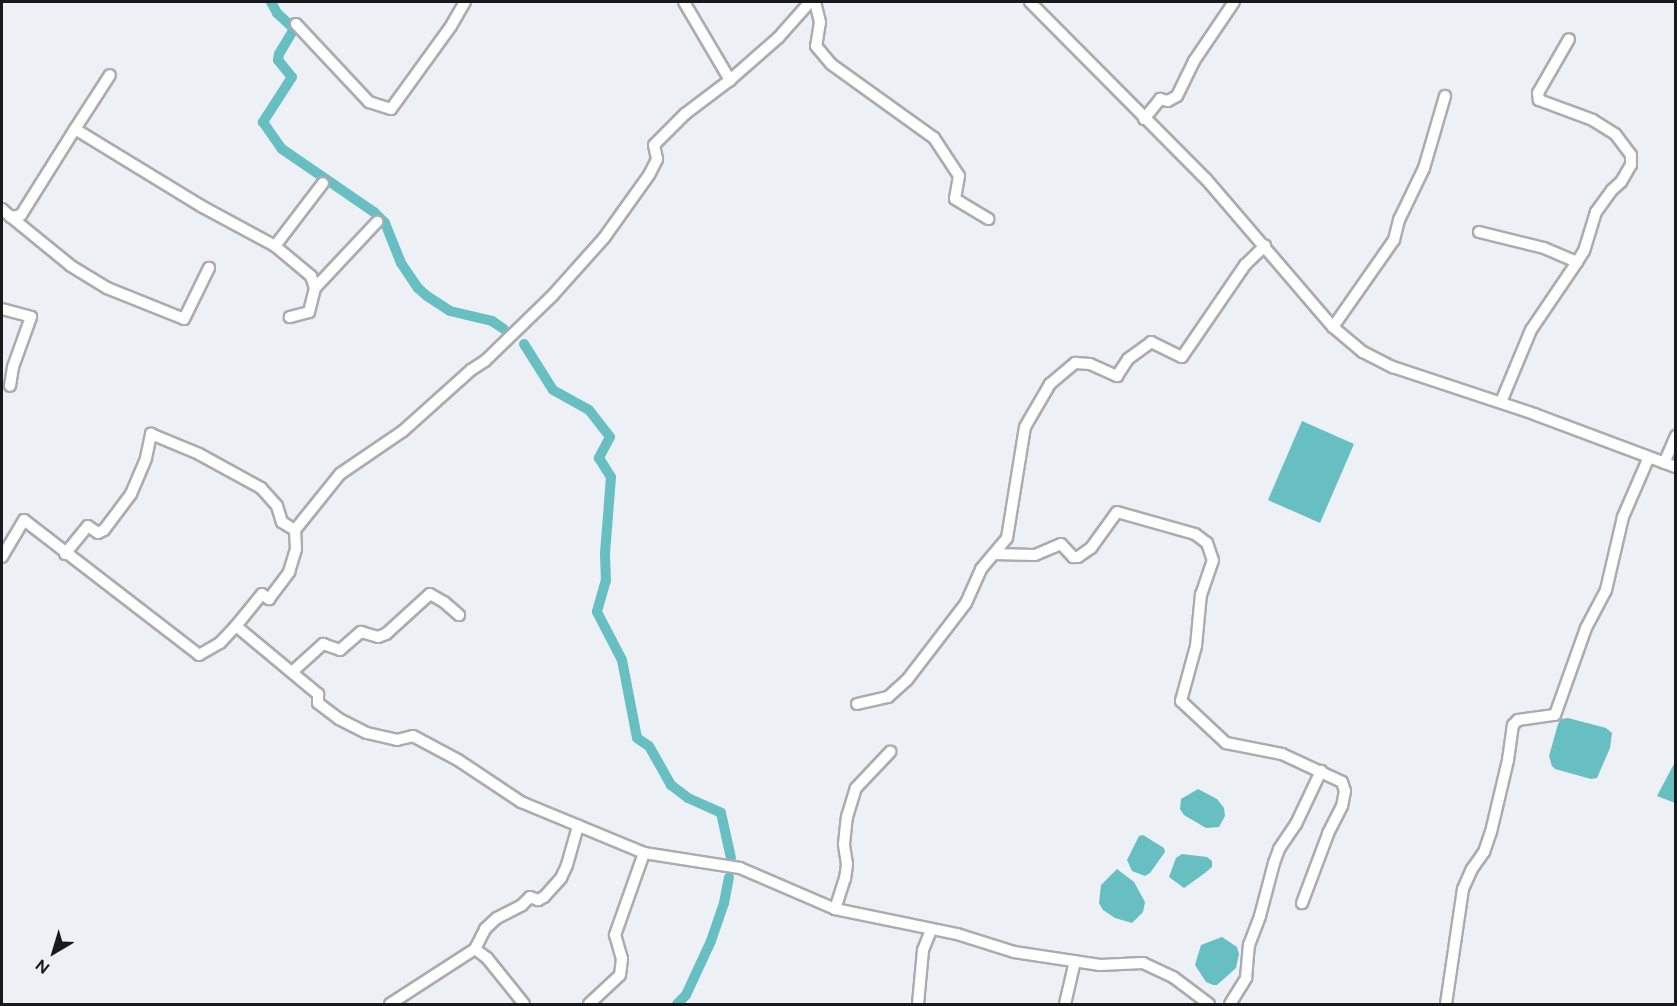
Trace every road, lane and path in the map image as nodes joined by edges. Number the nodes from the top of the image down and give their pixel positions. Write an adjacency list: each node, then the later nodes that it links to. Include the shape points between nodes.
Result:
1 (465, 2): 7 (street, via 391,110 369,102)
2 (684, 2): 10 (street)
3 (810, 2): 10 (street, via 778,38)
4 (815, 2): 17 (street, via 820,22 816,46 831,64 933,138 959,176 954,199)
5 (1030, 2): 12 (street)
6 (1234, 2): 12 (street, via 1194,61 1177,96 1168,101 1161,99)
7 (296, 24)
8 (1569, 39): 22 (street, via 1538,93 1539,100 1593,120 1615,134 1631,155 1631,165 1621,182 1596,212)
9 (110, 75): 13 (street)
10 (730, 80): 34 (street, via 685,114 654,145 657,159 649,175 604,238 553,295 485,361 403,431 340,474)
11 (1445, 96): 27 (street, via 1432,148 1399,220 1394,240)
12 (1144, 119): 21 (street, via 1206,179)
13 (75, 129): 16 (street, via 29,206 21,215); 20 (street)
14 (323, 183): 20 (street)
15 (2, 209): 16 (street)
16 (11, 217): 23 (street, via 71,266 107,288 184,320)
17 (988, 219)
18 (377, 222): 24 (street)
19 (1479, 232): 22 (street, via 1544,248)
20 (275, 246): 24 (street, via 311,276)
21 (1265, 246): 27 (street); 36 (street, via 1245,265 1182,357 1151,342 1128,359 1117,376 1090,364 1075,363 1050,384 1025,427 1007,538)
22 (1577, 262): 29 (street, via 1531,330)
23 (209, 268)
24 (315, 288): 26 (street, via 309,312)
25 (2, 309): 28 (street, via 31,317)
26 (290, 317)
27 (1333, 327): 29 (street, via 1363,352 1393,367)
28 (10, 386)
29 (1501, 402): 31 (street)
30 (1676, 436): 32 (street)
31 (1649, 457): 32 (street); 58 (street, via 1623,517 1606,590 1586,628 1555,715 1518,720 1513,725 1491,832 1463,890)
32 (1664, 463): 33 (street)
33 (1676, 467)
34 (295, 530): 35 (street, via 282,522 277,506 261,488 199,454 151,434 131,494 104,530 98,533 88,526); 39 (street, via 296,549 289,572 269,599 262,594)
35 (65, 554): 37 (street, via 24,520); 39 (street, via 200,655 220,644)
36 (994, 554): 41 (street, via 981,569 966,603 907,680 888,697); 43 (street, via 1035,555 1061,544 1073,557 1078,557 1091,548 1117,512 1201,538 1211,550 1213,560 1201,594 1196,646 1181,701 1226,743 1282,754)
37 (2, 557)
38 (459, 615): 40 (street, via 430,594 386,634 378,637 361,632 340,650 323,644)
39 (236, 626): 40 (street)
40 (292, 672): 44 (street, via 318,694 318,703 367,733 397,740 413,736 521,802)
41 (857, 704)
42 (890, 752): 47 (street, via 856,788 845,835 845,879)
43 (1321, 771): 46 (street, via 1342,782 1345,791); 57 (street, via 1274,862 1249,945 1246,978)
44 (578, 826): 45 (street); 49 (street, via 561,878 544,897 530,897 497,918 485,929)
45 (644, 853): 47 (street, via 740,868); 53 (street, via 615,935 622,959 620,975)
46 (1302, 903)
47 (835, 909): 48 (street)
48 (931, 930): 50 (street, via 1014,952); 54 (street, via 923,950)
49 (475, 948): 51 (street); 52 (street)
50 (1075, 961): 55 (street); 56 (street, via 1143,963 1173,977)
51 (390, 1005)
52 (524, 1005)
53 (588, 1005)
54 (918, 1005)
55 (1065, 1005)
56 (1209, 1005)
57 (1230, 1005)
58 (1446, 1005)

